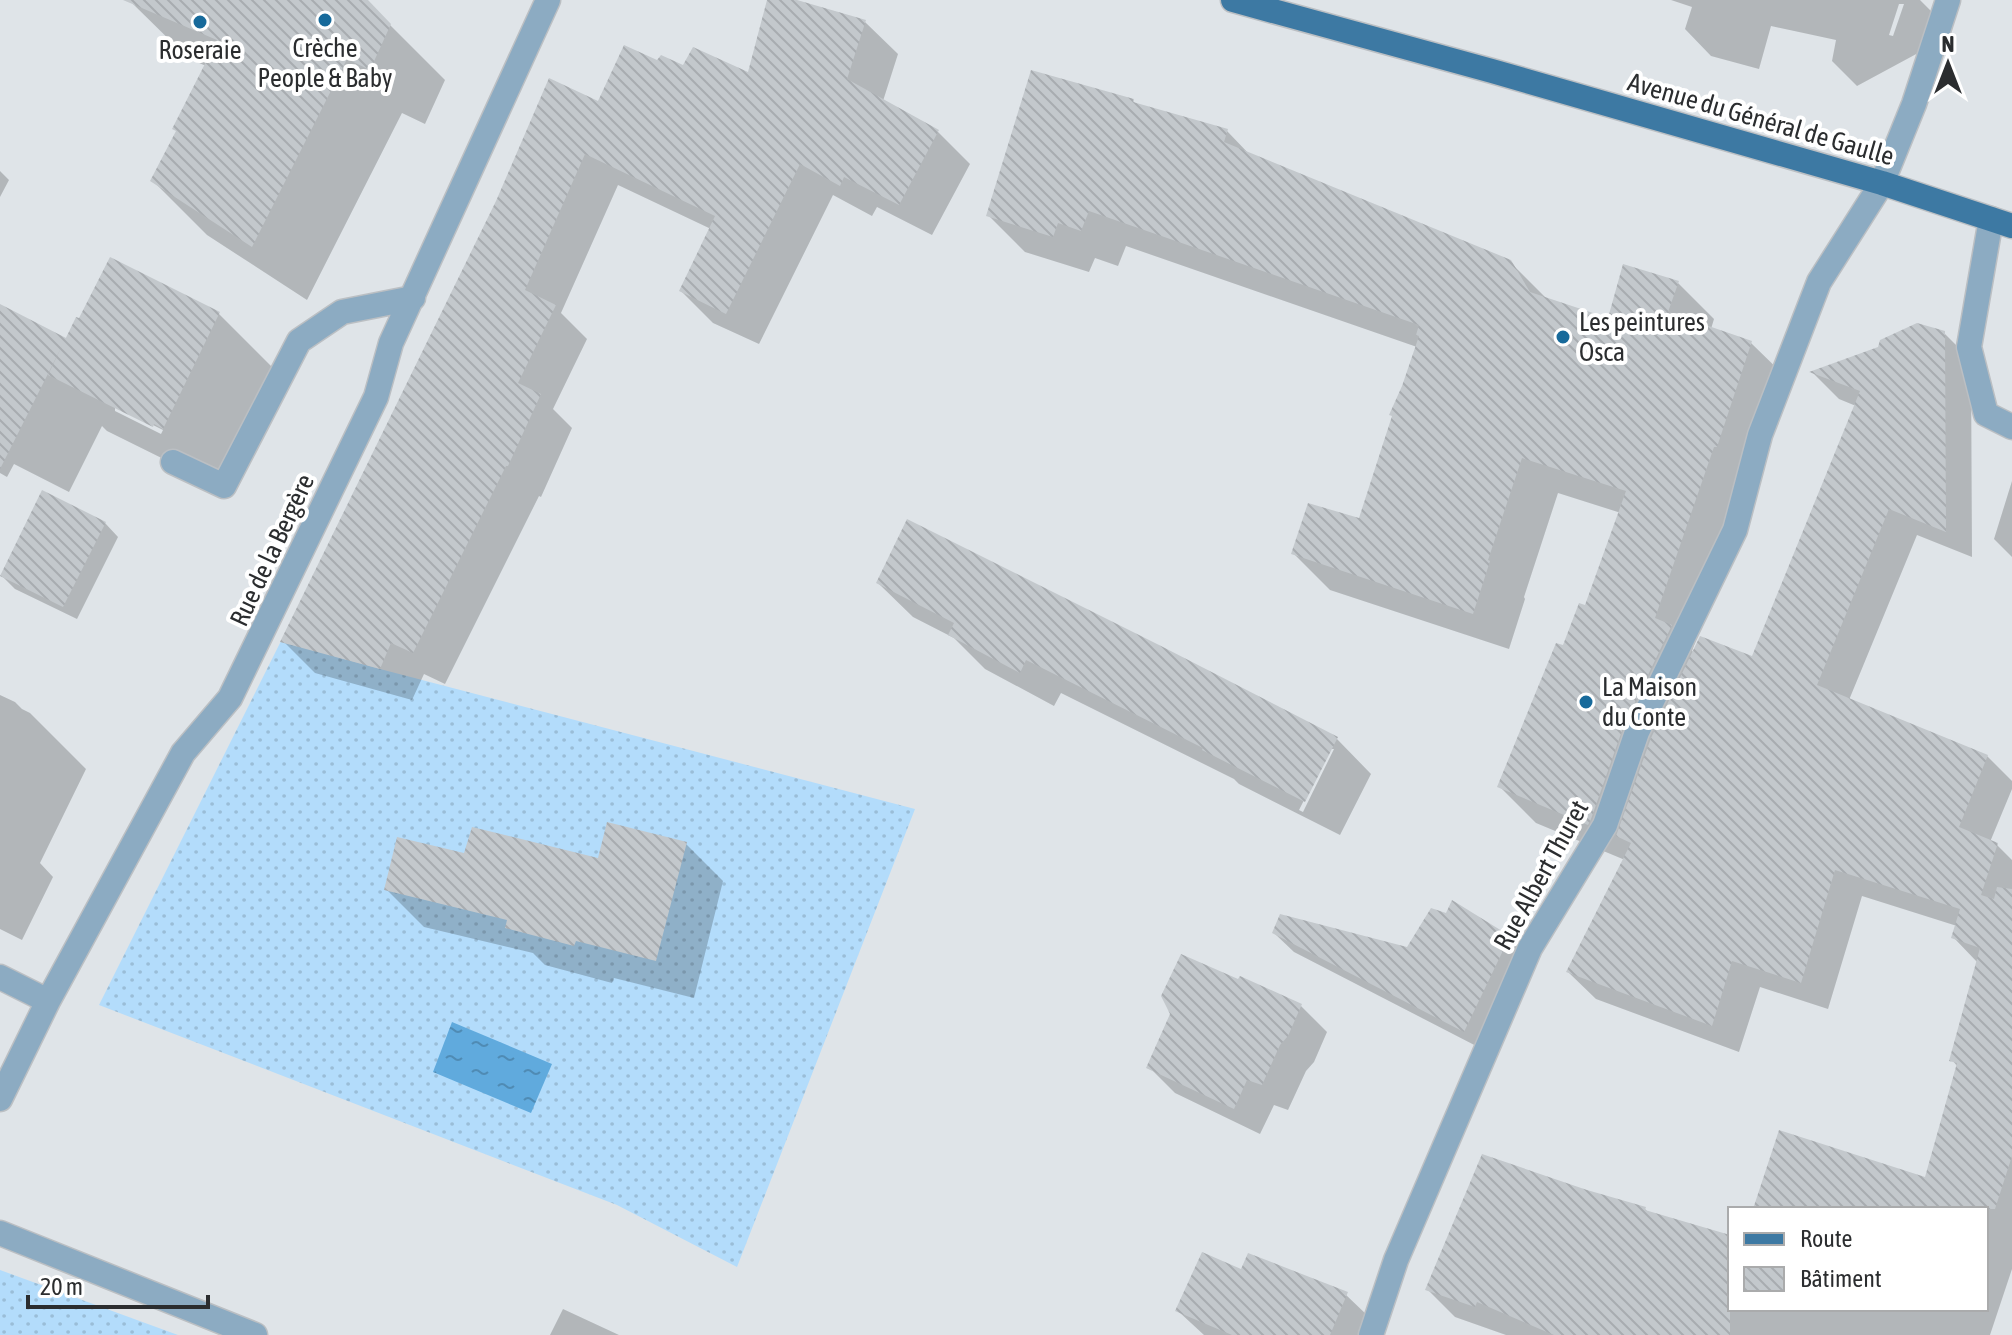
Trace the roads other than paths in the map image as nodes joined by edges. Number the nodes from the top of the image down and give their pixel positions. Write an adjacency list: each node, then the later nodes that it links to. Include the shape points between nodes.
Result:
1 (548, 0): 6 (street, Rue de la Bergère)
2 (1233, 0): 4 (main road, Avenue du Général de Gaulle)
3 (1948, 0): 4 (street, Rue Albert Thuret)
4 (1882, 183): 5 (main road, Avenue du Général de Gaulle); 14 (street, Rue Albert Thuret, via 1819,282 1760,435 1735,530 1637,732 1605,825 1530,948 1396,1260)
5 (2001, 222): 7 (street, via 1969,347 1986,414)
6 (413, 298): 8 (street, via 342,312 299,341 224,486); 10 (street, Rue de la Bergère, via 391,343 376,397 230,698 183,753)
7 (2012, 427)
8 (173, 462)
9 (0, 977): 10 (street)
10 (48, 1001): 11 (street, Rue de la Bergère)
11 (0, 1099)
12 (0, 1233): 13 (street)
13 (255, 1335)
14 (1371, 1335)

